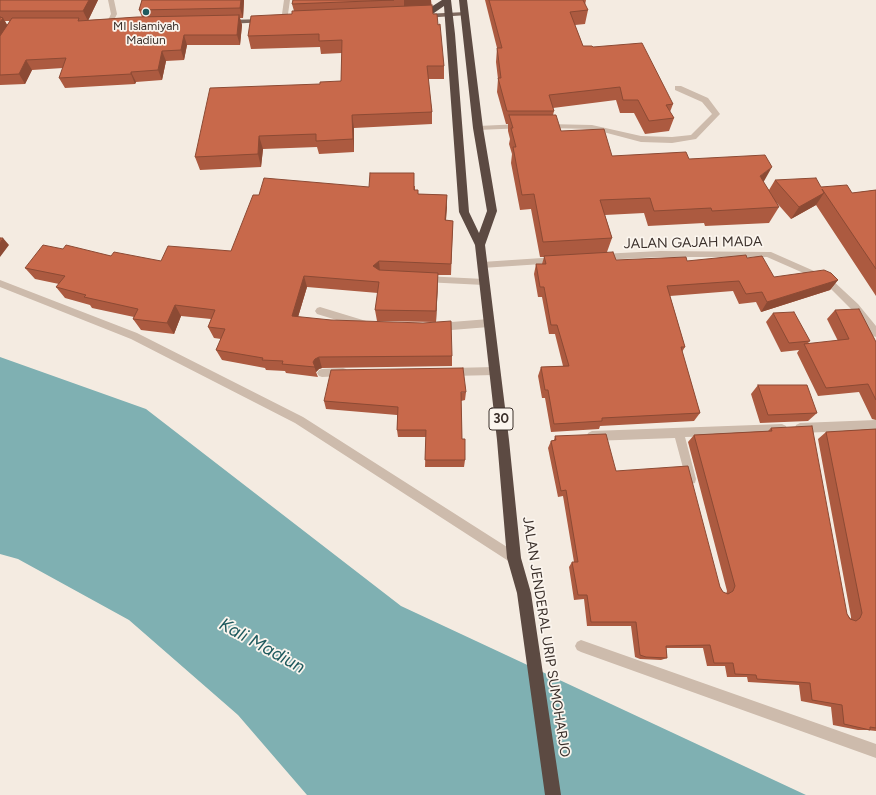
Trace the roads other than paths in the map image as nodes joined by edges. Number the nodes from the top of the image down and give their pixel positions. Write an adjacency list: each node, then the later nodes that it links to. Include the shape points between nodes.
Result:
1 (111, 0): 13 (street, via 114,14)
2 (287, 0): 10 (street)
3 (447, 0): 6 (highway, JALAN JENDERAL URIP SUMOHARJO / 30); 7 (highway, via 431,11)
4 (463, 0): 5 (highway, JALAN JENDERAL URIP SUMOHARJO / 30)
5 (466, 14): 6 (main road); 16 (highway, JALAN JENDERAL URIP SUMOHARJO / 30)
6 (449, 15): 7 (main road); 17 (highway, JALAN JENDERAL URIP SUMOHARJO / 30, via 464,212)
7 (408, 16)
8 (268, 21): 11 (main road)
9 (276, 21): 10 (main road)
10 (288, 21)
11 (220, 22)
12 (102, 24): 13 (main road)
13 (109, 24): 14 (main road)
14 (117, 24)
15 (678, 88): 16 (street, via 705,100 716,114 692,137 672,140 641,139 592,126)
16 (478, 128): 17 (highway, JALAN JENDERAL URIP SUMOHARJO / 30, via 492,211)
17 (480, 245): 20 (highway, JALAN JENDERAL URIP SUMOHARJO / 30)
18 (590, 258): 28 (street, JALAN GAJAH MADA, via 660,254 768,254 827,280 855,307)
19 (567, 260): 20 (street)
20 (482, 265): 22 (highway, JALAN JENDERAL URIP SUMOHARJO / 30)
21 (417, 279): 22 (street)
22 (484, 282): 25 (highway, JALAN JENDERAL URIP SUMOHARJO / 30)
23 (0, 283): 37 (street, via 134,336 299,420)
24 (320, 311): 26 (street)
25 (489, 323): 27 (street); 29 (highway, JALAN JENDERAL URIP SUMOHARJO / 30)
26 (370, 326)
27 (430, 327)
28 (876, 333)
29 (495, 371): 31 (street); 37 (highway, JALAN JENDERAL URIP SUMOHARJO / 30)
30 (354, 372): 32 (street)
31 (440, 372)
32 (322, 373)
33 (876, 426): 34 (street, via 809,431)
34 (679, 432): 35 (street); 36 (street)
35 (585, 436)
36 (694, 493)
37 (514, 558): 40 (highway, JALAN JENDERAL URIP SUMOHARJO / 30, via 524,593)
38 (581, 646): 39 (street)
39 (876, 751)
40 (552, 795)

